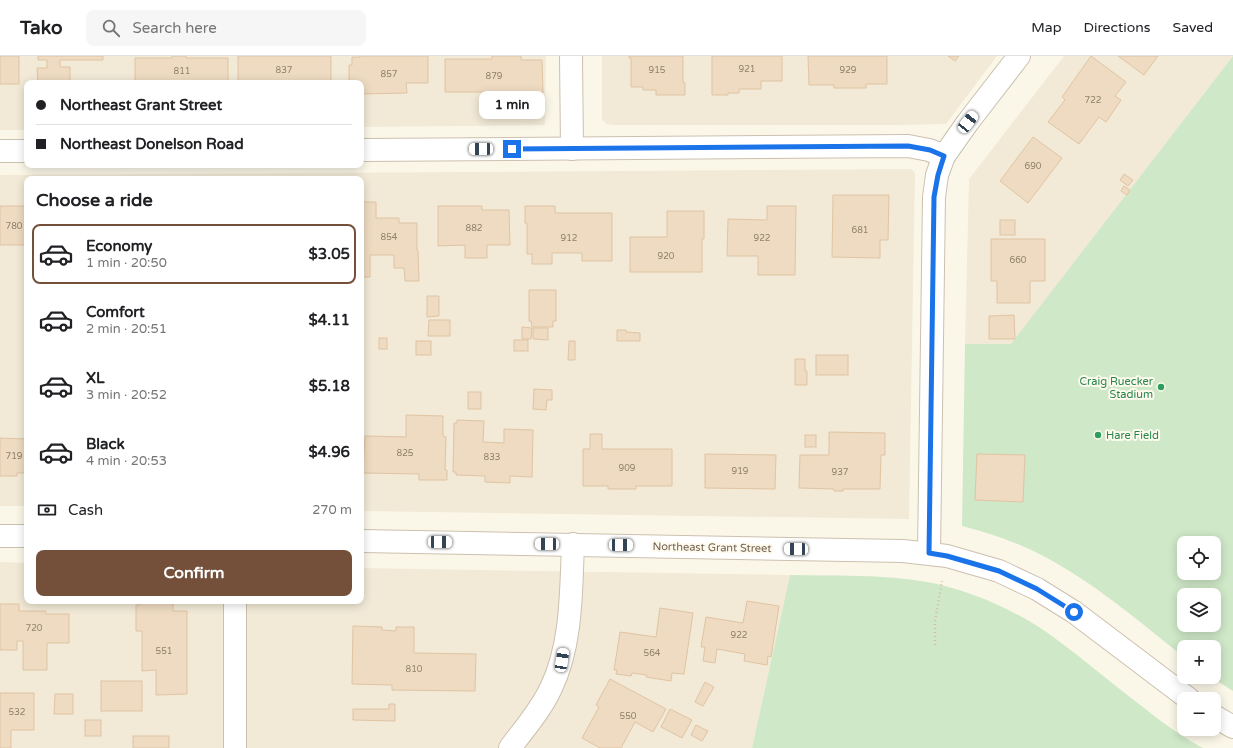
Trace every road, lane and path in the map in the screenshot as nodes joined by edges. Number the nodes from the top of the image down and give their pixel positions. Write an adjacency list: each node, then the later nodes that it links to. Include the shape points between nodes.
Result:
1 (571, 56): 3 (street)
2 (1019, 56): 7 (street)
3 (572, 149): 4 (street); 7 (street, via 908,146 930,150)
4 (364, 150)
5 (0, 151): 6 (street)
6 (24, 151)
7 (944, 156): 12 (street, via 934,197)
8 (0, 536): 9 (street)
9 (24, 536)
10 (364, 541): 11 (street, Northeast Grant Street)
11 (573, 544): 12 (street, Northeast Grant Street); 20 (street, via 569,617 562,660 551,688)
12 (929, 553): 16 (street, Northeast Grant Street, via 999,571 1037,589 1074,612)
13 (942, 581): 15 (path, via 935,621)
14 (235, 604): 19 (street)
15 (935, 645)
16 (1179, 692)
17 (1221, 720): 18 (street)
18 (1233, 727)
19 (235, 748)
20 (510, 748)

